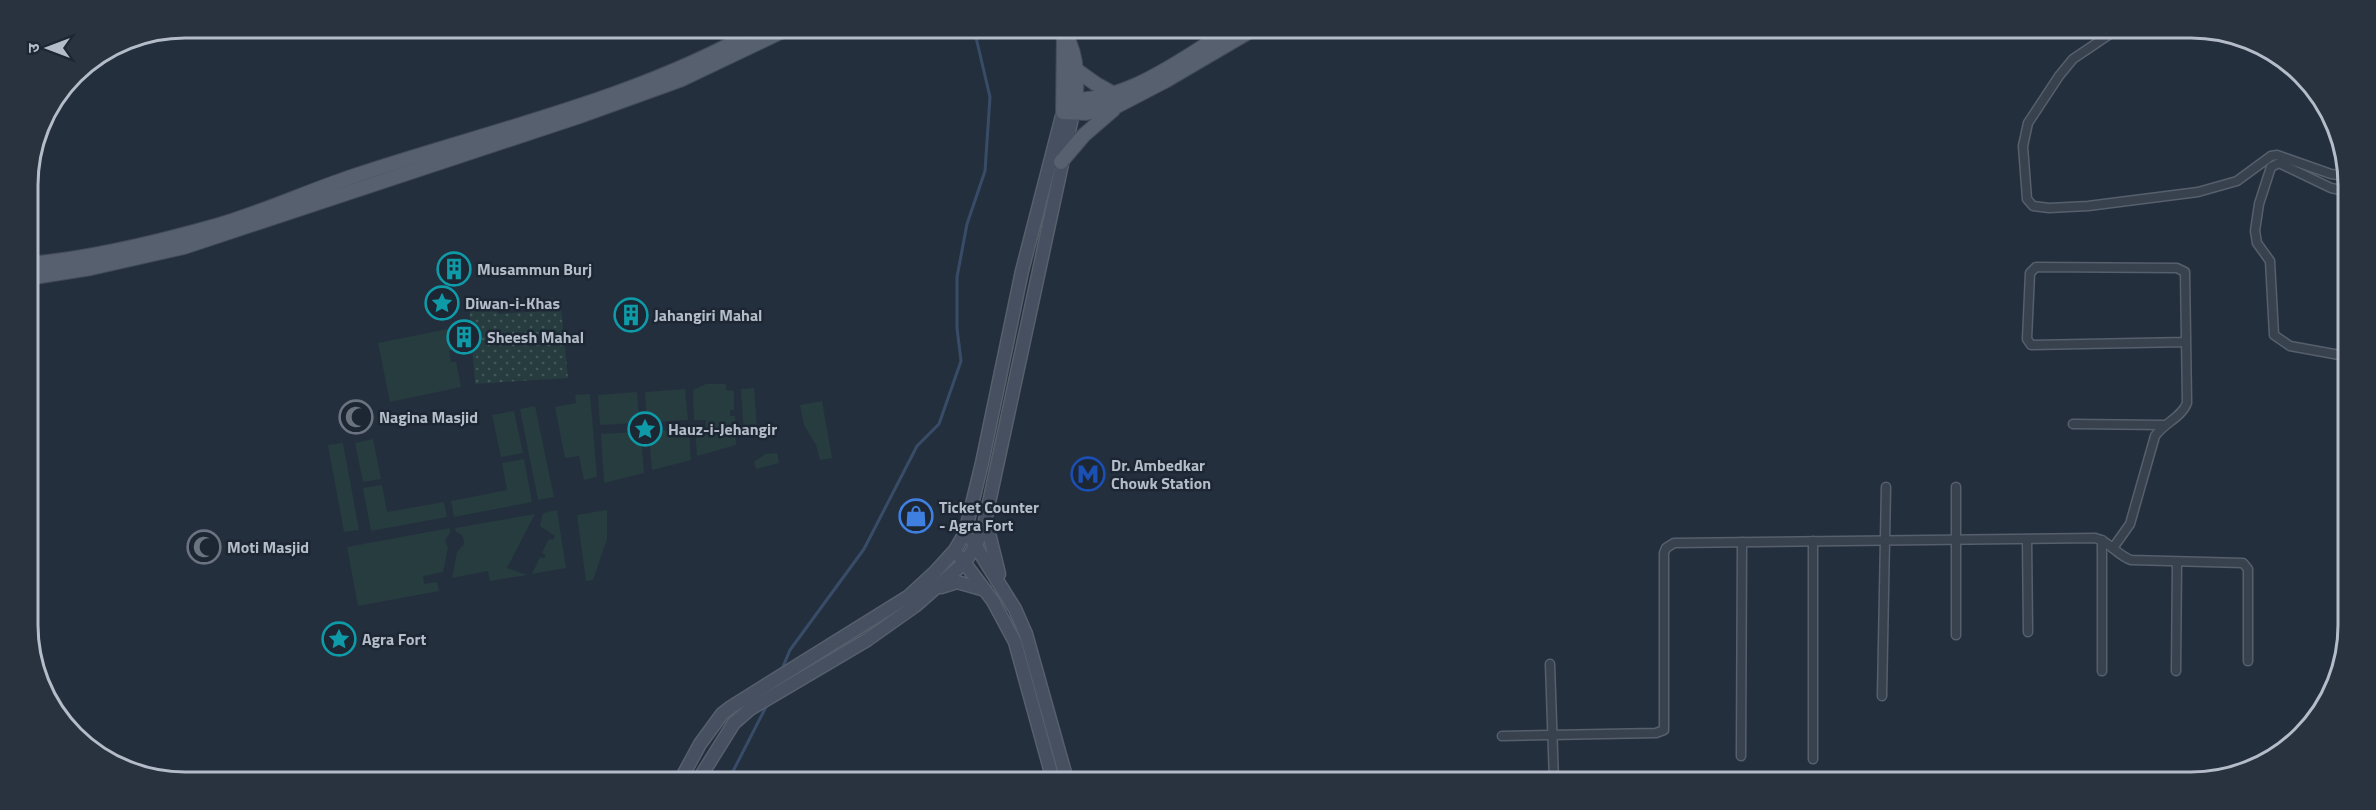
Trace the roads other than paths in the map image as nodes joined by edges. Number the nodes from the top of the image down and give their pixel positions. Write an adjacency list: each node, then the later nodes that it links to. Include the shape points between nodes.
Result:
1 (741, 38): 14 (main road, via 624,90 350,177 219,224 127,248)
2 (768, 38): 15 (main road, via 680,80 580,116 184,247)
3 (1064, 38): 10 (main road)
4 (1067, 38): 8 (main road)
5 (1216, 38): 9 (main road)
6 (1238, 38): 9 (main road, via 1165,81)
7 (2104, 38): 12 (street, via 2073,59 2032,114 2023,146 2027,199 2033,206 2088,206 2198,192 2237,181 2277,155)
8 (1075, 69): 9 (main road); 10 (main road)
9 (1116, 100): 10 (main road, via 1101,98); 11 (main road)
10 (1069, 106): 11 (main road); 23 (main road, via 1022,271)
11 (1061, 162): 22 (main road)
12 (2338, 175)
13 (2338, 189): 17 (street, via 2275,164 2267,176 2255,231 2257,243 2270,261 2274,335 2290,346)
14 (38, 262)
15 (38, 276)
16 (2186, 342): 16 (street, via 2186,276 2182,269 2036,267 2030,273 2027,339 2031,345); 19 (street, via 2187,403 2183,411)
17 (2338, 355)
18 (2073, 424): 19 (street)
19 (2164, 425): 31 (street, via 2152,444 2130,524)
20 (1886, 488): 24 (street)
21 (1956, 488): 25 (street)
22 (986, 517): 30 (main road); 37 (main road)
23 (965, 533): 30 (main road); 32 (main road)
24 (1885, 539): 25 (street); 28 (street); 47 (street)
25 (1955, 539): 26 (street); 39 (street)
26 (2027, 539): 27 (street); 38 (street)
27 (2102, 540): 31 (street); 44 (street)
28 (1813, 541): 29 (street); 52 (street)
29 (1742, 542): 49 (street, via 1674,543 1666,548 1664,730); 51 (street)
30 (976, 545): 33 (main road); 37 (main road)
31 (2113, 548): 34 (street, via 2131,560)
32 (955, 550): 33 (main road); 40 (main road, via 909,596)
33 (965, 562): 35 (main road); 36 (main road)
34 (2177, 562): 42 (street, via 2247,565); 45 (street)
35 (936, 588): 36 (main road, via 957,582); 41 (main road)
36 (986, 590): 57 (main road, via 1015,642)
37 (1005, 594): 58 (main road, via 1033,656)
38 (2028, 632)
39 (1956, 635)
40 (838, 642): 41 (main road); 46 (main road)
41 (844, 653): 46 (main road)
42 (2248, 661)
43 (1550, 664): 49 (street)
44 (2102, 671)
45 (2176, 671)
46 (794, 676): 48 (main road)
47 (1882, 696)
48 (750, 703): 53 (main road, via 731,707 722,714); 56 (main road, via 727,731)
49 (1552, 735): 50 (street); 59 (street)
50 (1502, 736)
51 (1741, 756)
52 (1813, 759)
53 (687, 767): 54 (main road); 55 (main road)
54 (684, 772)
55 (694, 772)
56 (703, 772)
57 (1051, 772)
58 (1065, 772)
59 (1554, 772)

